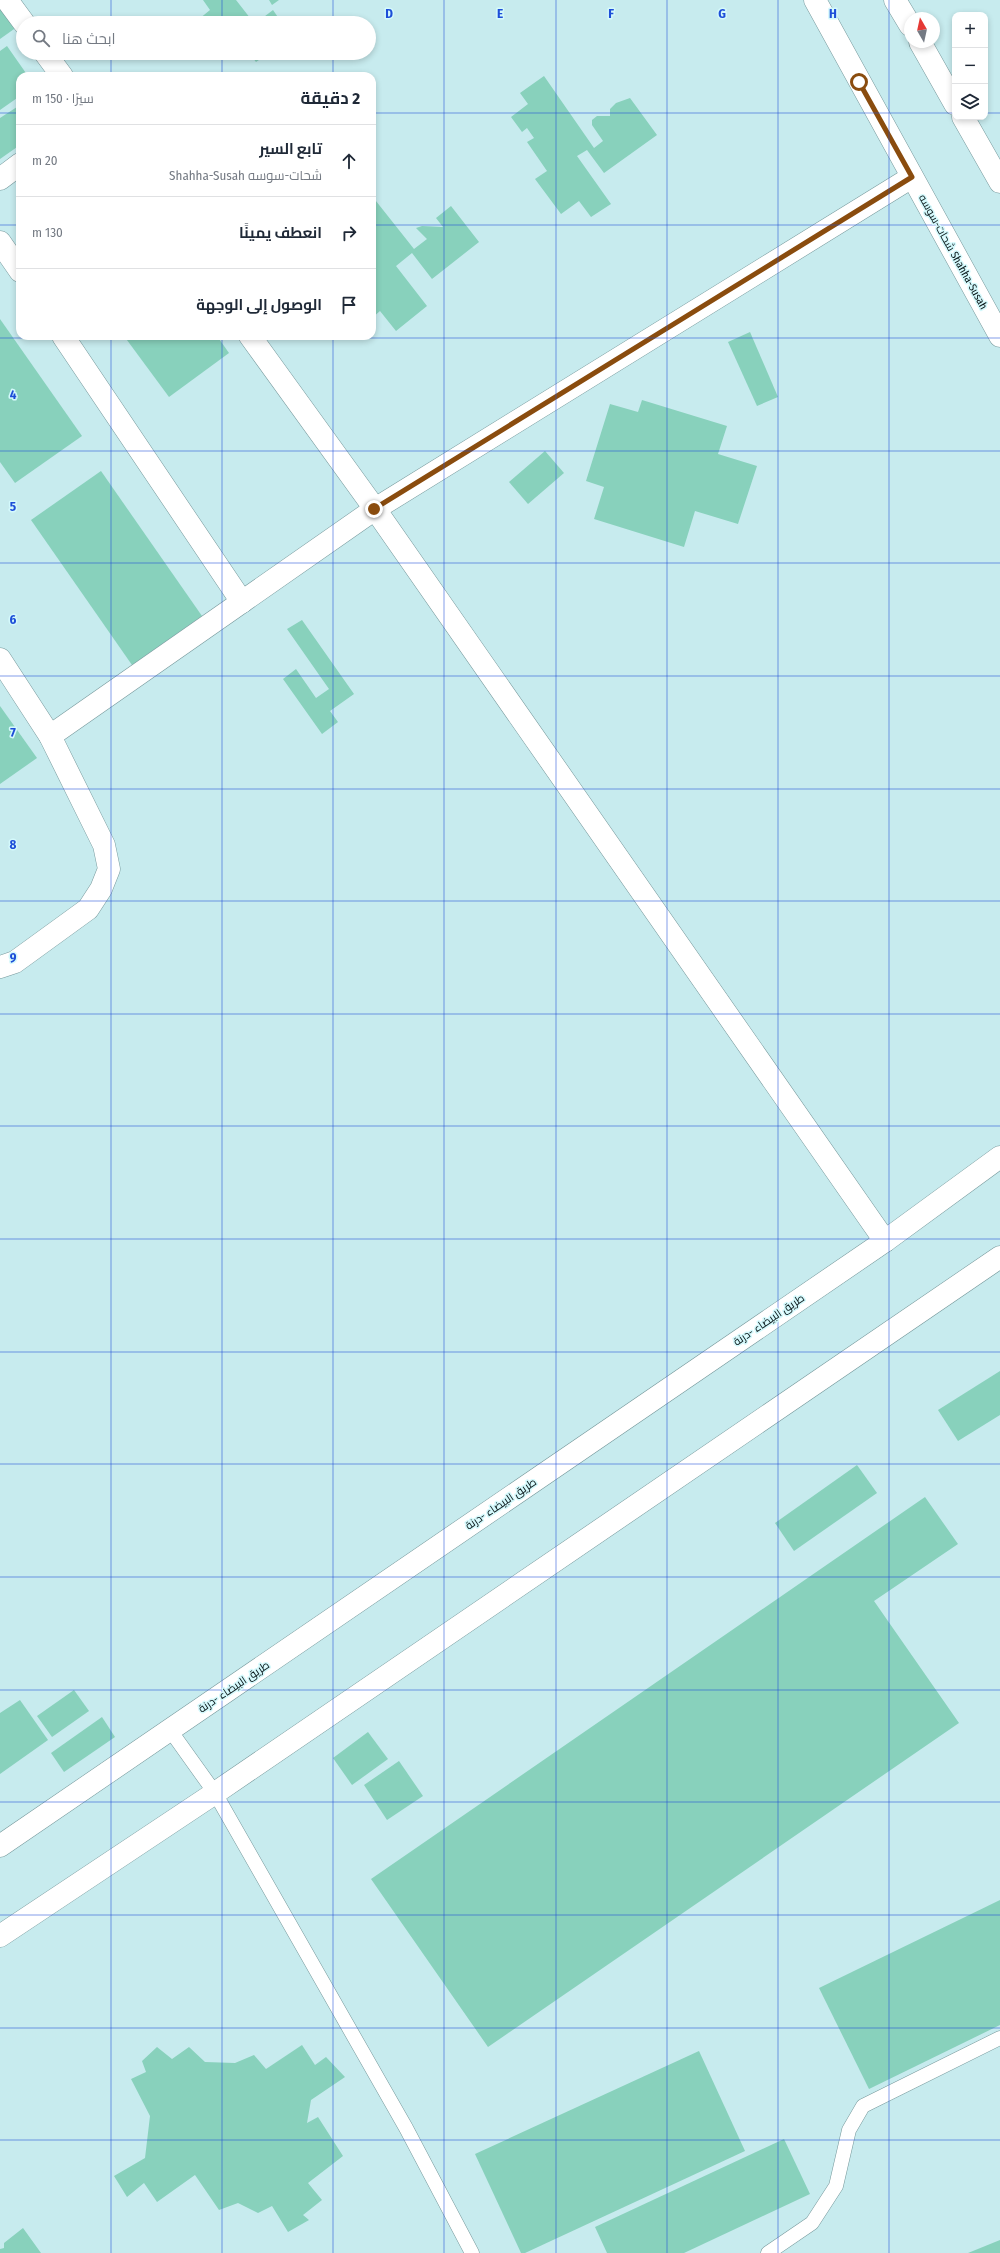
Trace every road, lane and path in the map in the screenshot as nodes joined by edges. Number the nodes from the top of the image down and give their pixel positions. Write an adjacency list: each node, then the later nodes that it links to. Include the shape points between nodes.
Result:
1 (7, 0): 5 (main road)
2 (815, 0): 12 (main road, شحات-سوسه Shahha-Susah)
3 (896, 0): 4 (main road)
4 (904, 14)
5 (19, 16)
6 (923, 48): 9 (main road)
7 (50, 60): 8 (main road)
8 (59, 72)
9 (952, 99)
10 (965, 120): 14 (main road)
11 (16, 167): 13 (main road)
12 (912, 177): 17 (main road, شحات-سوسه Shahha-Susah); 20 (main road)
13 (0, 179)
14 (1000, 182)
15 (0, 242): 16 (main road)
16 (16, 265)
17 (1000, 336)
18 (66, 340): 21 (main road)
19 (253, 340): 20 (main road)
20 (374, 509): 21 (main road); 26 (main road)
21 (242, 602): 23 (main road)
22 (0, 659): 23 (main road)
23 (50, 736): 24 (main road, via 104,845 109,869 88,910 15,962)
24 (0, 967)
25 (1000, 1157): 26 (main road, طريق البيضاء -درنة)
26 (885, 1241): 28 (main road, طريق البيضاء -درنة)
27 (1000, 1257): 29 (main road)
28 (170, 1730): 29 (lane); 30 (main road, طريق البيضاء -درنة)
29 (215, 1793): 31 (main road); 33 (lane, via 406,2128)
30 (0, 1846)
31 (0, 1936)
32 (1000, 2038): 34 (lane, via 863,2106 849,2130 836,2186 812,2223)
33 (472, 2253)
34 (768, 2253)

